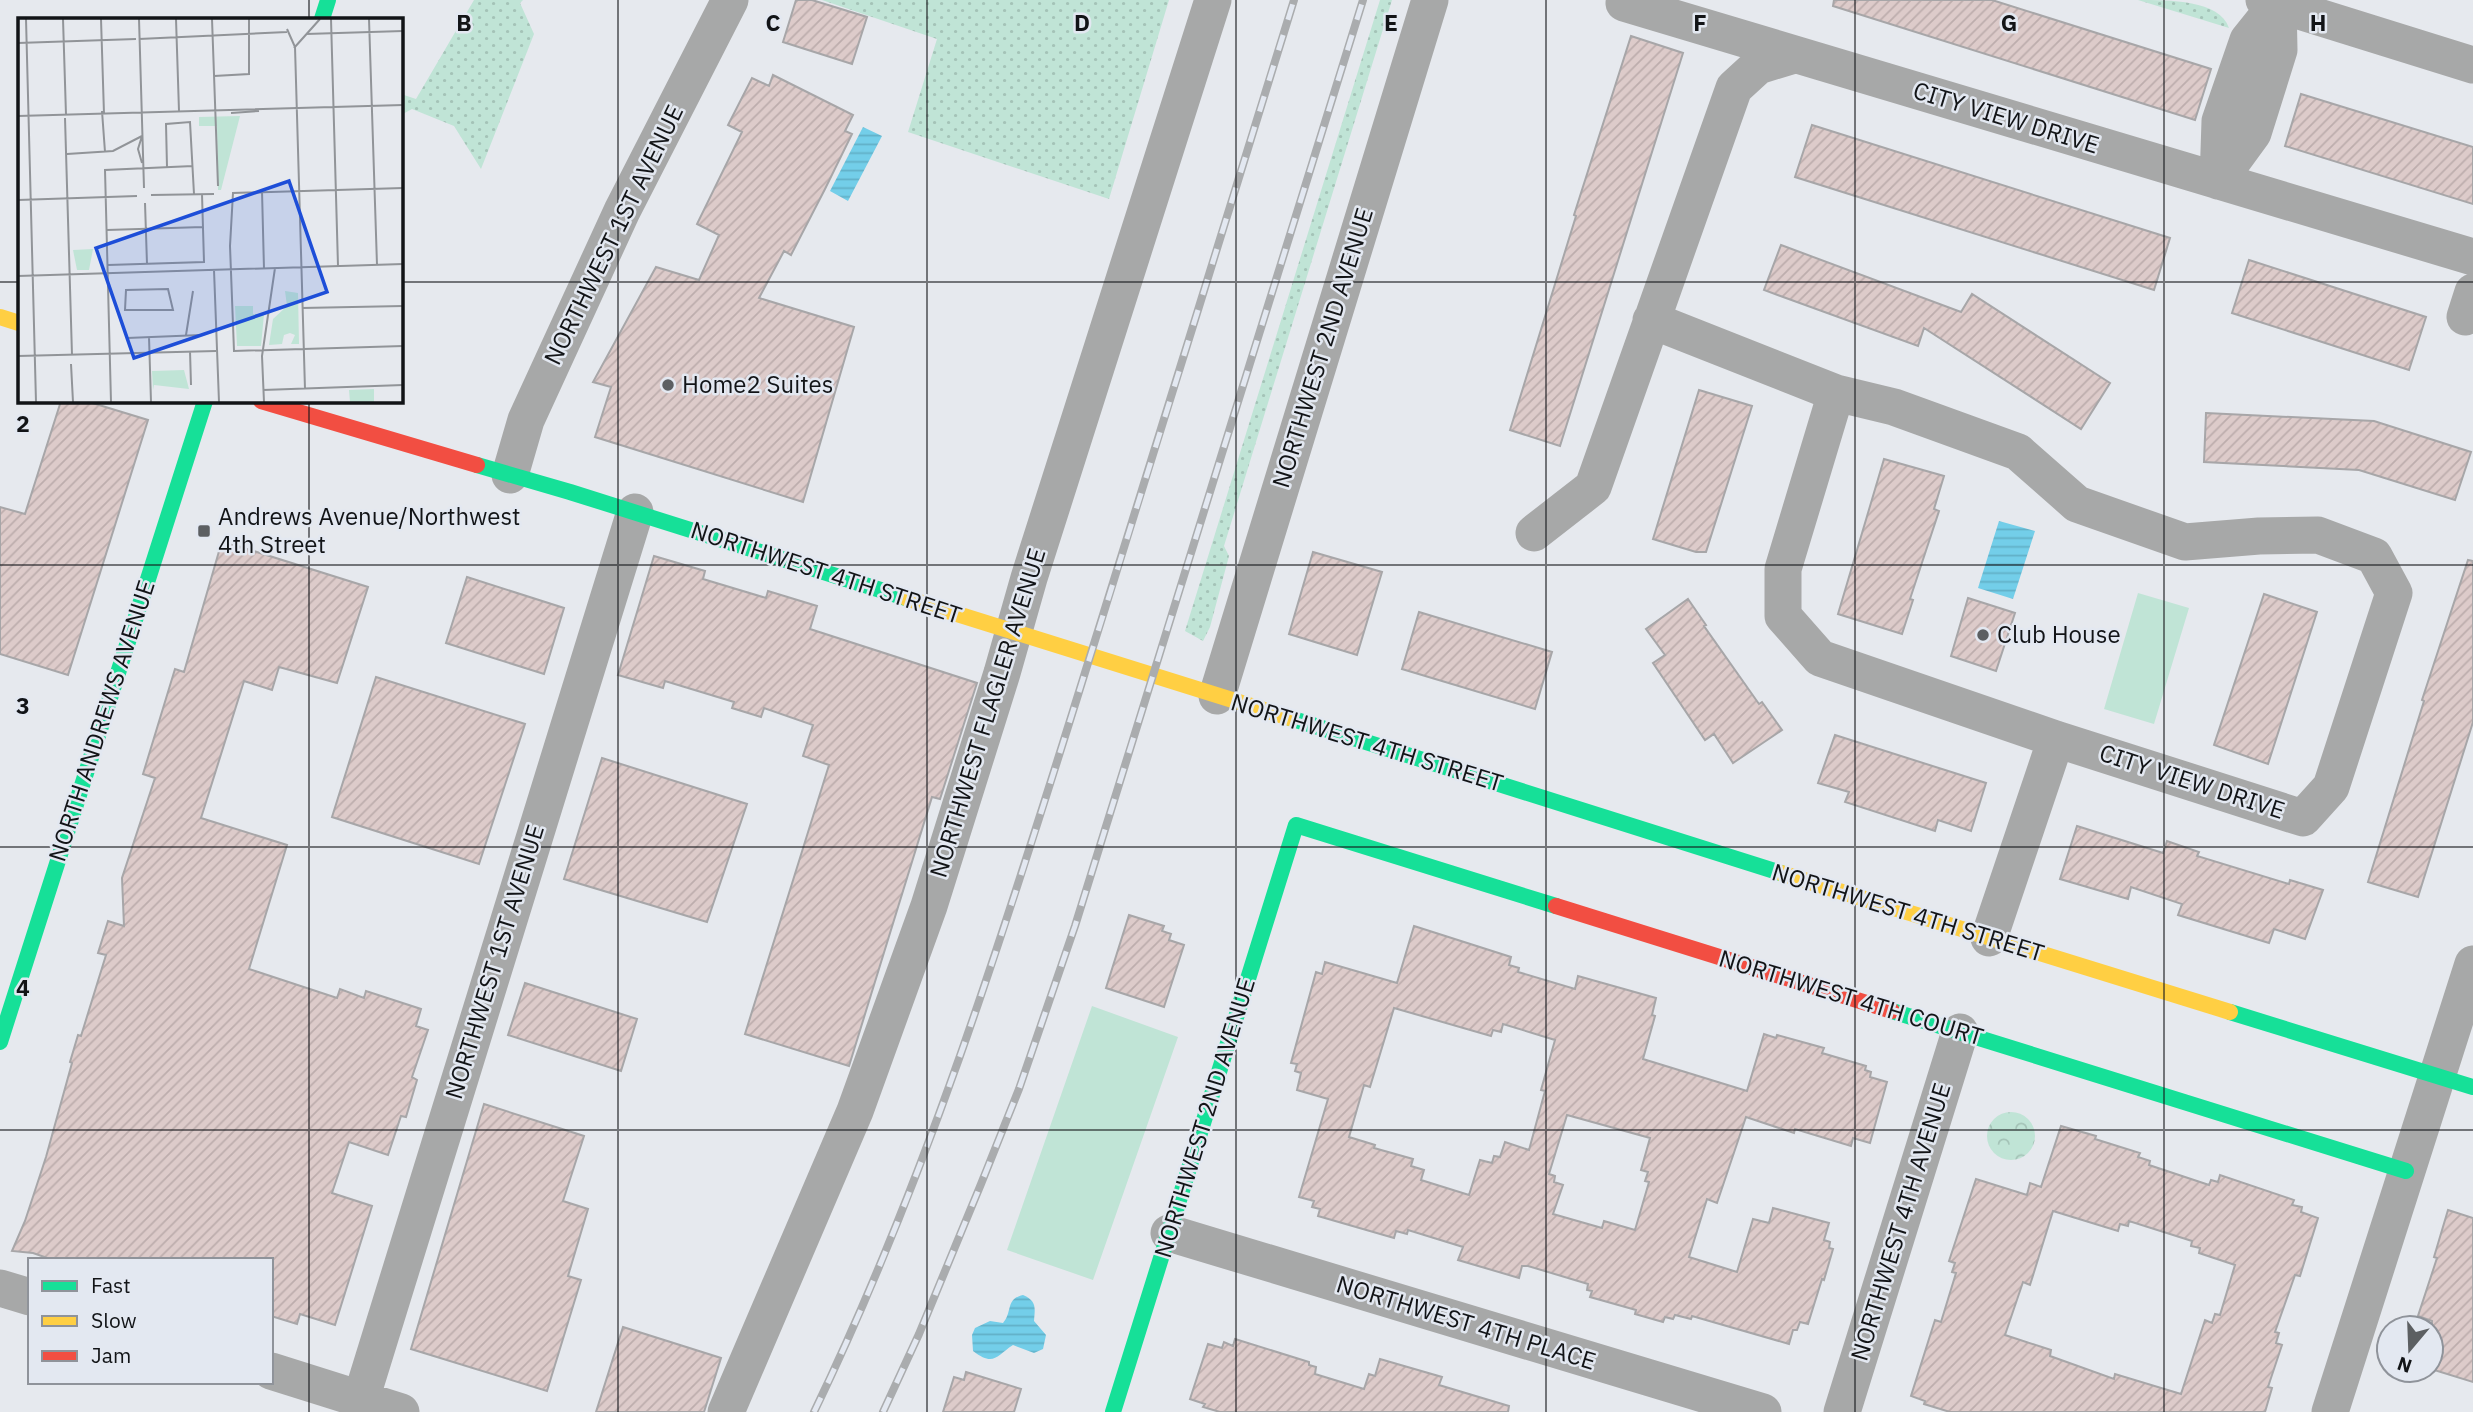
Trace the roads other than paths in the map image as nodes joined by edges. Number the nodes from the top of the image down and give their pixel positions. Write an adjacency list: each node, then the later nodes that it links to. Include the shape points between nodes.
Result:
1 (328, 0): 7 (street)
2 (730, 0): 18 (street, NORTHWEST 1ST AVENUE, via 622,211 526,420)
3 (1213, 0): 21 (street, NORTHWEST FLAGLER AVENUE)
4 (1430, 0): 22 (street, NORTHWEST 2ND AVENUE)
5 (2273, 1): 9 (street); 10 (street, via 2278,50 2253,133)
6 (1624, 3): 8 (street, CITY VIEW DRIVE)
7 (322, 18)
8 (1794, 55): 10 (street, CITY VIEW DRIVE); 13 (street, via 1758,66 1734,88)
9 (2473, 65)
10 (2218, 181): 11 (street, CITY VIEW DRIVE)
11 (2473, 257)
12 (0, 317): 14 (street)
13 (1651, 320): 15 (street, CITY VIEW DRIVE); 20 (street, via 1593,487)
14 (18, 323)
15 (1836, 393): 23 (street, CITY VIEW DRIVE, via 1783,569 1783,616 1820,657); 23 (street, CITY VIEW DRIVE, via 1894,407 2018,452 2077,504 2185,542 2318,535 2374,556 2394,593 2332,787 2303,818)
16 (205, 402): 28 (street, NORTH ANDREWS AVENUE)
17 (264, 402): 18 (street, NORTHWEST 4TH STREET)
18 (510, 475): 19 (street, NORTHWEST 4TH STREET)
19 (635, 512): 21 (street, NORTHWEST 4TH STREET); 36 (street, NORTHWEST 1ST AVENUE)
20 (1534, 533)
21 (1014, 633): 22 (street, NORTHWEST 4TH STREET); 38 (street, NORTHWEST FLAGLER AVENUE, via 929,906 855,1111)
22 (1217, 696): 25 (street, NORTHWEST 4TH STREET)
23 (2056, 739): 25 (street)
24 (1296, 825): 27 (street, NORTHWEST 4TH COURT); 32 (street, NORTHWEST 2ND AVENUE)
25 (1989, 938): 29 (street, NORTHWEST 4TH STREET)
26 (2473, 964): 29 (street)
27 (1960, 1032): 31 (street, NORTHWEST 4TH COURT); 41 (street, NORTHWEST 4TH AVENUE)
28 (0, 1042)
29 (2437, 1076): 30 (street, NORTHWEST 4TH STREET); 31 (street)
30 (2473, 1087)
31 (2406, 1171): 42 (street)
32 (1169, 1233): 39 (street, NORTHWEST 2ND AVENUE); 40 (street, NORTHWEST 4TH PLACE)
33 (0, 1288): 34 (street)
34 (28, 1296)
35 (273, 1372): 36 (street)
36 (358, 1405): 37 (street)
37 (401, 1412)
38 (726, 1412)
39 (1113, 1412)
40 (1763, 1412)
41 (1842, 1412)
42 (2330, 1412)

